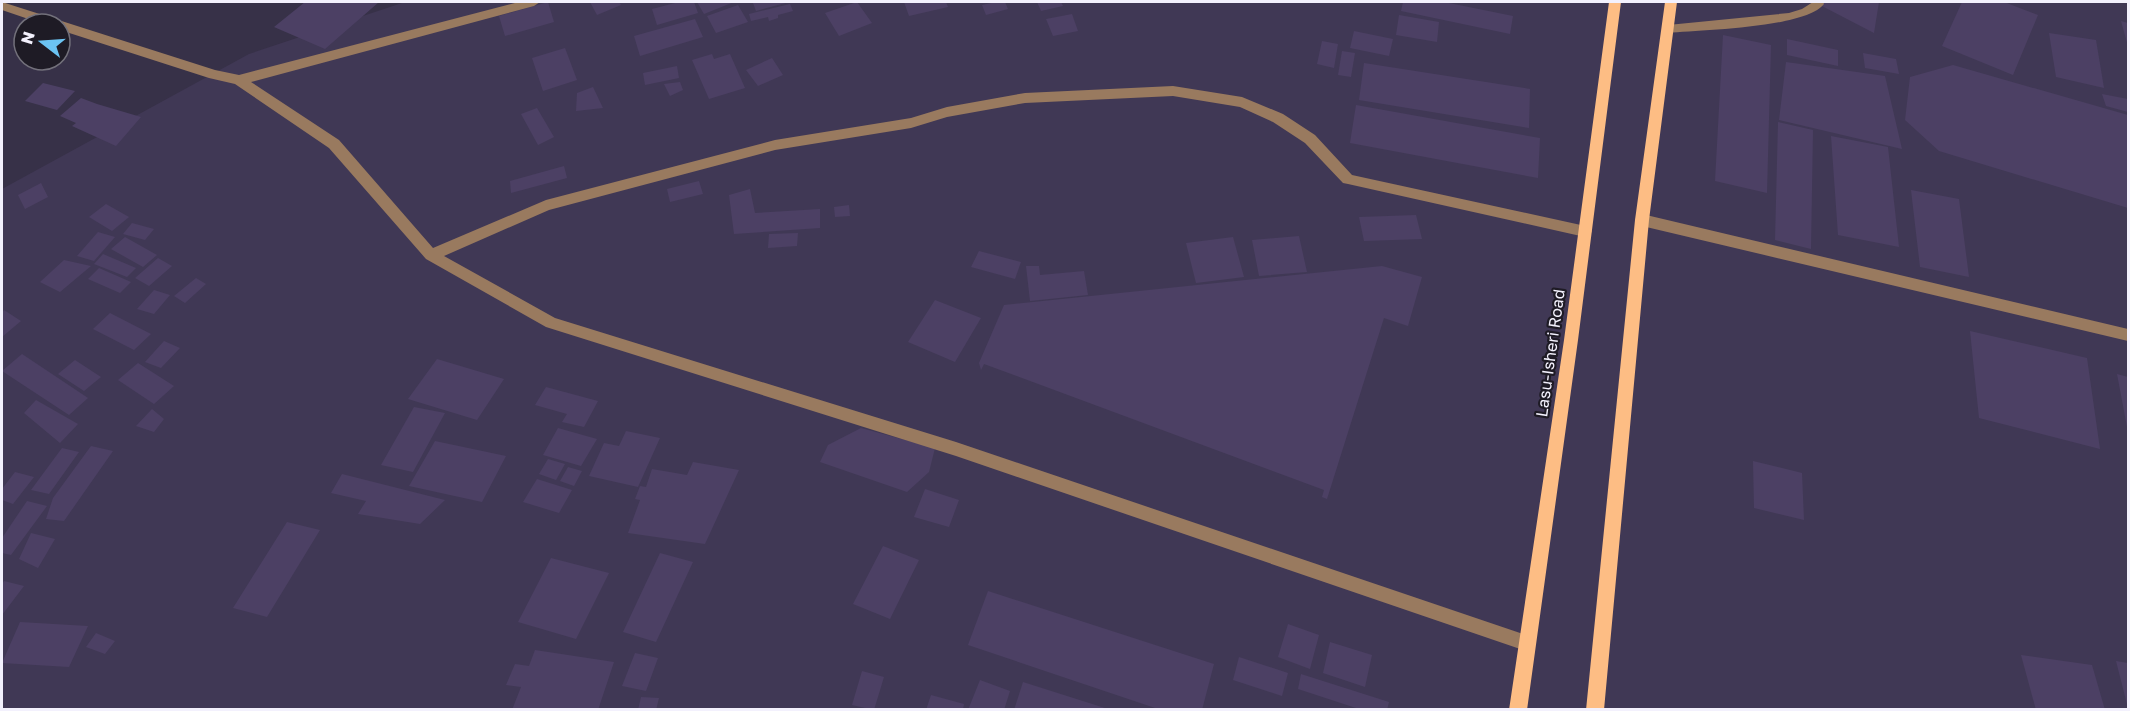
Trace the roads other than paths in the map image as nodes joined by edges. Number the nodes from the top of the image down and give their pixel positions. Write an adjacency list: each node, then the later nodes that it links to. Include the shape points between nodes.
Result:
1 (534, 2): 9 (street)
2 (1615, 2): 11 (main road, Lasu-Isheri Road)
3 (1671, 2): 8 (main road)
4 (1818, 4): 8 (street, via 1789,17)
5 (2, 6): 6 (street)
6 (20, 12)
7 (72, 29): 9 (street)
8 (1668, 29): 10 (main road)
9 (239, 80): 12 (street, via 334,144)
10 (1642, 220): 13 (street); 16 (main road)
11 (1585, 231): 12 (street, via 1348,179 1310,139 1278,118 1242,102 1173,90 1025,98 947,112 911,123 775,145 546,205); 14 (main road, Lasu-Isheri Road)
12 (431, 255): 14 (street, via 551,323 956,449)
13 (2128, 335)
14 (1526, 643): 15 (main road, Lasu-Isheri Road)
15 (1518, 710)
16 (1595, 710)

